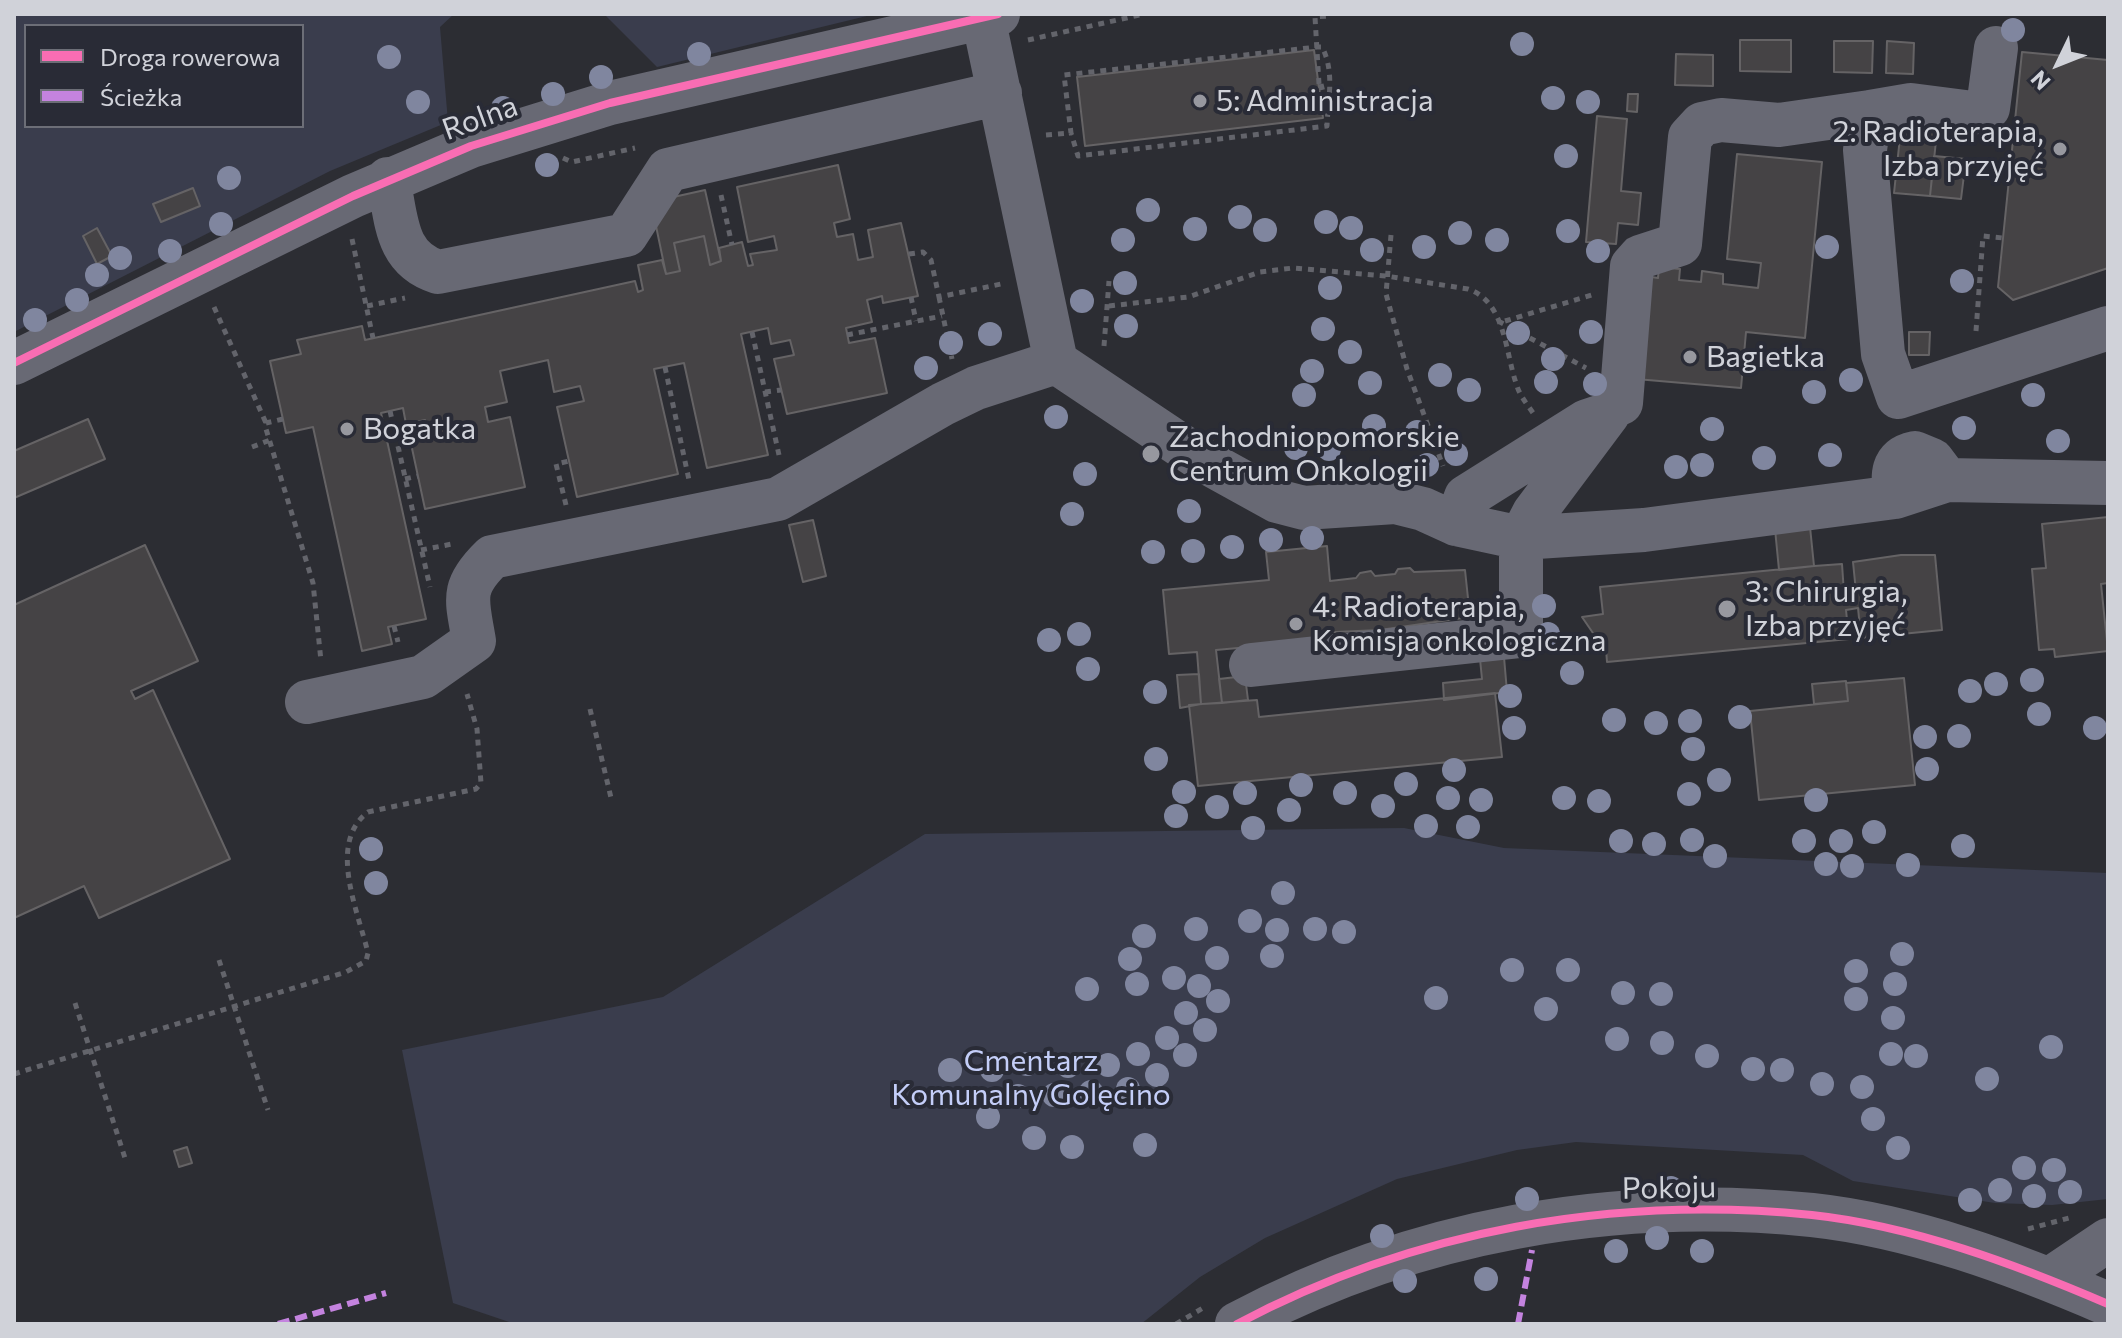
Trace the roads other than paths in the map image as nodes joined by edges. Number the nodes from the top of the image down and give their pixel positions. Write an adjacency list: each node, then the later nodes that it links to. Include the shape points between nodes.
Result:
1 (990, 16): 3 (street); 5 (street, Rolna, via 551,118)
2 (1996, 48): 4 (street, via 1988,108 1973,113 1911,105)
3 (996, 76): 5 (street, via 668,170 626,235 438,272 420,266 404,249); 7 (street)
4 (1870, 112): 9 (street, via 1779,125 1721,120 1702,124 1690,137 1680,244 1640,257 1632,266); 10 (street, via 1865,150 1883,354)
5 (388, 179): 8 (street, Rolna)
6 (2108, 328): 10 (street)
7 (1056, 362): 13 (street, via 1201,459 1277,501 1304,508 1395,502); 16 (street, via 943,404 778,499 492,557 471,577 467,601 474,641 423,677)
8 (14, 363)
9 (1622, 394)
10 (1898, 397): 11 (street)
11 (1931, 467): 12 (street); 14 (street, via 1895,497 1644,530)
12 (2108, 483)
13 (1456, 524): 14 (street); 14 (street, via 1466,497 1587,421 1608,414)
14 (1521, 538): 15 (street, via 1521,636)
15 (1251, 665)
16 (316, 686)
17 (2092, 1228): 18 (street)
18 (2050, 1279): 19 (street, Pokoju); 20 (street, Pokoju, via 1876,1226 1813,1215 1618,1212 1462,1236 1343,1273)
19 (2108, 1304)
20 (1237, 1324)

